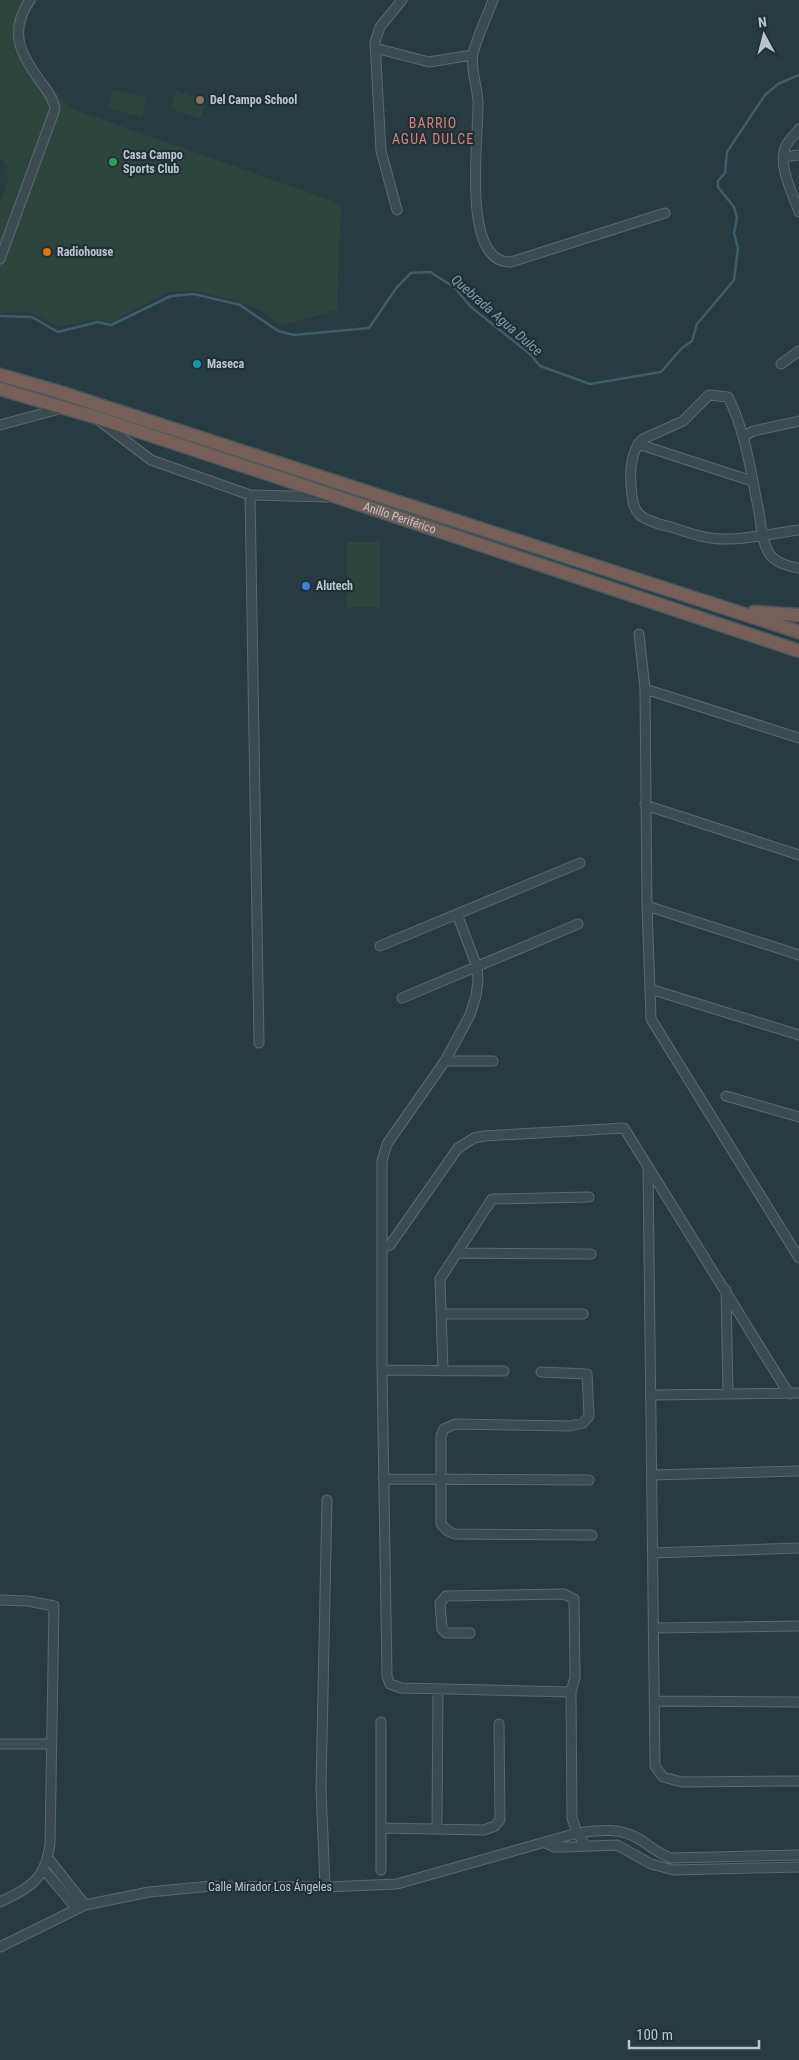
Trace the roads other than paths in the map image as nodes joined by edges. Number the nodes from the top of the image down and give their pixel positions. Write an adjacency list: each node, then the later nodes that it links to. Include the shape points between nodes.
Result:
1 (30, 0): 12 (street, via 23,10 18,40 28,64 49,94 55,109)
2 (402, 0): 4 (street, via 380,26)
3 (493, 0): 5 (street)
4 (375, 48): 5 (street, via 429,62); 9 (street, via 381,151)
5 (472, 55): 11 (street, via 478,104 475,128 476,217 486,246 495,259 511,262)
6 (799, 129): 8 (street, via 785,146)
7 (799, 155): 8 (street)
8 (783, 157): 10 (street)
9 (397, 210)
10 (799, 212)
11 (665, 213)
12 (0, 258)
13 (799, 351): 14 (street)
14 (781, 364)
15 (0, 375): 29 (highway, Anillo Periférico)
16 (0, 389): 17 (highway, Anillo Periférico)
17 (63, 408): 18 (highway, Anillo Periférico); 20 (street)
18 (95, 417): 24 (street, via 151,460); 25 (highway, Anillo Periférico)
19 (799, 421): 21 (street, via 753,431)
20 (0, 424)
21 (743, 437): 22 (street, via 728,397 710,395 683,421); 23 (street)
22 (638, 444): 23 (street); 27 (street, via 631,478 632,503 640,514 701,536 726,539)
23 (752, 481): 27 (street)
24 (250, 495): 25 (street); 50 (street)
25 (338, 497): 33 (highway, Anillo Periférico)
26 (799, 530): 27 (street)
27 (763, 535): 28 (street, via 769,554 791,568)
28 (799, 568)
29 (730, 610): 30 (highway); 31 (highway, Anillo Periférico)
30 (799, 615)
31 (799, 632)
32 (639, 634): 36 (street)
33 (770, 641): 34 (highway, Anillo Periférico); 35 (highway)
34 (799, 651)
35 (799, 655)
36 (645, 689): 37 (street); 38 (street)
37 (799, 738)
38 (645, 805): 39 (street); 41 (street)
39 (799, 855)
40 (580, 863): 42 (street)
41 (647, 906): 45 (street); 47 (street)
42 (457, 914): 44 (street); 46 (street)
43 (578, 924): 46 (street)
44 (380, 946)
45 (799, 955)
46 (477, 967): 48 (street); 51 (street, via 478,981 470,1015)
47 (650, 990): 49 (street); 60 (street, via 651,1019)
48 (402, 998)
49 (799, 1035)
50 (259, 1044)
51 (445, 1061): 52 (street); 57 (street, via 386,1144 382,1161)
52 (493, 1062)
53 (726, 1096): 54 (street)
54 (799, 1117)
55 (648, 1166): 57 (street, via 624,1128 474,1138 458,1148 390,1245); 61 (street); 71 (street)
56 (589, 1197): 58 (street, via 492,1199)
57 (383, 1248): 64 (street)
58 (457, 1253): 59 (street); 62 (street, via 440,1279)
59 (591, 1254)
60 (799, 1258)
61 (726, 1290): 68 (street); 69 (street)
62 (440, 1314): 63 (street); 65 (street)
63 (583, 1314)
64 (382, 1370): 65 (street); 74 (street)
65 (443, 1371): 66 (street)
66 (504, 1371)
67 (541, 1372): 75 (street, via 587,1374 588,1416 583,1423 570,1426 455,1424 444,1429 441,1436)
68 (728, 1394): 69 (street); 71 (street)
69 (789, 1394): 70 (street)
70 (799, 1394)
71 (651, 1395): 73 (street)
72 (799, 1471): 73 (street)
73 (652, 1475): 80 (street)
74 (383, 1479): 75 (street); 85 (street, via 387,1676 390,1684 401,1688)
75 (440, 1480): 76 (street); 78 (street, via 441,1524 455,1534)
76 (589, 1480)
77 (327, 1500): 104 (street, via 321,1788)
78 (592, 1535)
79 (799, 1548): 80 (street)
80 (653, 1553): 83 (street)
81 (0, 1600): 92 (street, via 54,1606)
82 (799, 1626): 83 (street)
83 (654, 1628): 87 (street)
84 (470, 1633): 86 (street, via 446,1633 442,1629 440,1603 446,1596 564,1594 574,1599 575,1677)
85 (438, 1689): 86 (street); 95 (street)
86 (571, 1692): 96 (street, via 572,1818)
87 (655, 1701): 88 (street); 93 (street, via 655,1766 663,1777 682,1782)
88 (799, 1702)
89 (381, 1722): 94 (street)
90 (499, 1724): 95 (street, via 500,1820 484,1830)
91 (0, 1744): 92 (street)
92 (52, 1744): 100 (street)
93 (799, 1782)
94 (381, 1828): 95 (street); 103 (street)
95 (437, 1828)
96 (577, 1833): 97 (street, Calle Mirador Los Ángeles); 98 (street); 99 (street, Calle Mirador Los Ángeles, via 605,1829 623,1831 671,1858)
97 (546, 1843): 98 (street, Calle Mirador Los Ángeles, via 554,1847); 104 (street, Calle Mirador Los Ángeles, via 397,1884)
98 (586, 1846): 101 (street, Calle Mirador Los Ángeles, via 616,1845 652,1864 674,1870)
99 (799, 1855)
100 (48, 1858): 102 (street); 106 (street)
101 (799, 1868)
102 (44, 1870): 105 (street, via 28,1888); 106 (street)
103 (380, 1870)
104 (325, 1887): 106 (street, Calle Mirador Los Ángeles, via 181,1888)
105 (0, 1902)
106 (81, 1907): 107 (street, Calle Mirador Los Ángeles)
107 (0, 1947)

